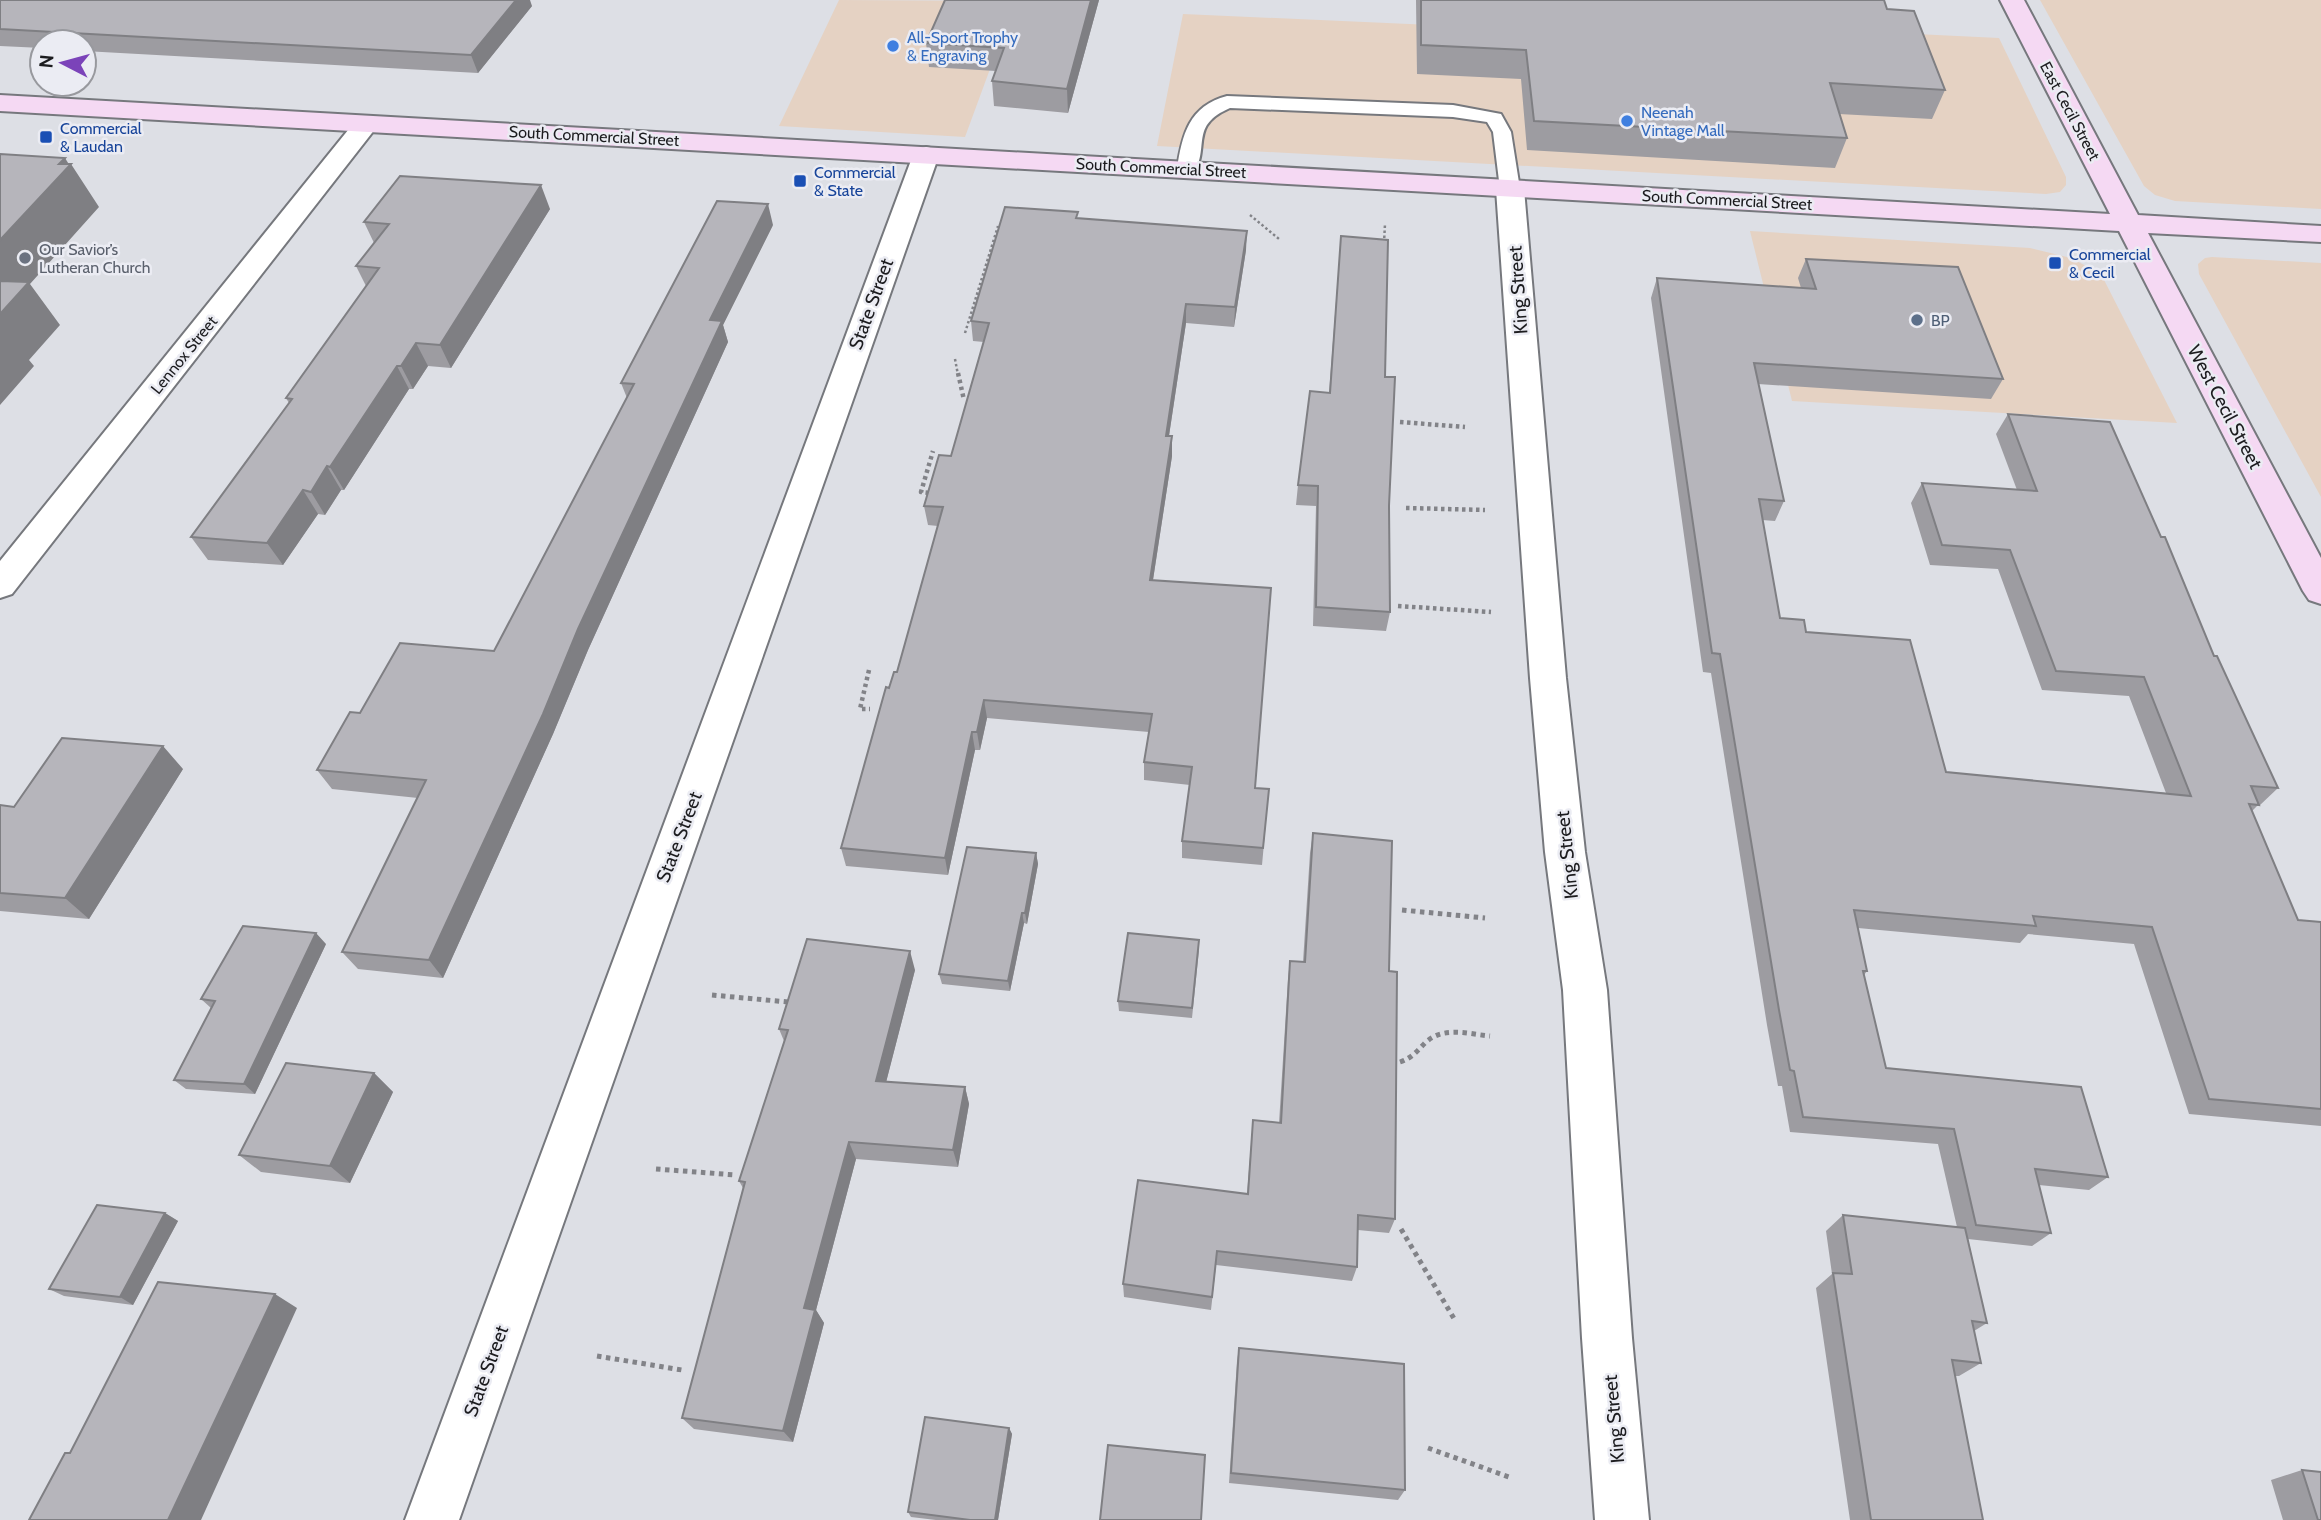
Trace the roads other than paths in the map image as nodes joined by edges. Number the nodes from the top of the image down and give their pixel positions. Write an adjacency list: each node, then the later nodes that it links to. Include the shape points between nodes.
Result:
1 (2012, 0): 7 (main road, East Cecil Street)
2 (0, 103): 3 (main road, South Commercial Street)
3 (366, 124): 4 (main road, South Commercial Street); 9 (street, Lennox Street)
4 (926, 155): 5 (main road, South Commercial Street); 12 (street, State Street)
5 (1186, 169): 6 (main road, South Commercial Street); 6 (lane, via 1199,118 1209,108 1227,102 1453,111 1494,118 1502,132)
6 (1510, 189): 7 (main road, South Commercial Street); 13 (street, King Street, via 1565,852 1585,990)
7 (2128, 222): 8 (main road, South Commercial Street); 11 (main road, West Cecil Street)
8 (2321, 234)
9 (10, 559): 10 (street, Lennox Street)
10 (0, 585)
11 (2321, 591)
12 (432, 1520)
13 (1622, 1520)

